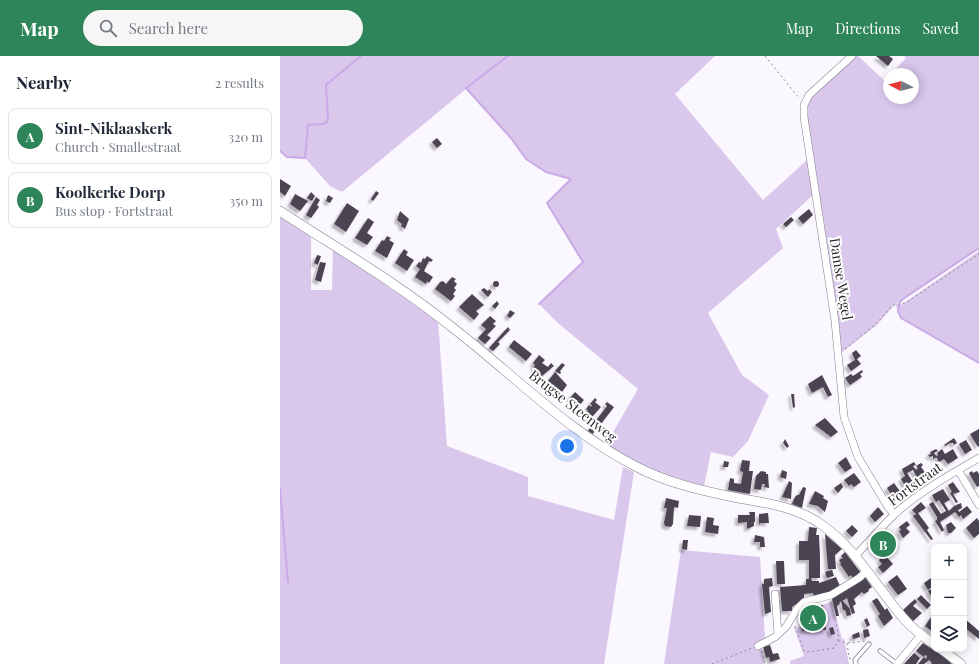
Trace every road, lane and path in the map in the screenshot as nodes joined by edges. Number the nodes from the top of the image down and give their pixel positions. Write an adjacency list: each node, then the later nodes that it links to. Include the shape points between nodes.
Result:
1 (765, 56): 3 (path)
2 (852, 56): 3 (street, via 809,95)
3 (804, 105): 6 (street, Damse Wegel, via 807,144)
4 (280, 211): 11 (main road, Brugse Steenweg, via 439,316 569,424 603,448 640,469 677,483 799,512 821,524)
5 (979, 254): 6 (path, via 901,305 895,304 876,324)
6 (838, 355): 10 (street, Damse Wegel, via 841,396 850,438 866,470)
7 (979, 458): 8 (street, Fortstraat)
8 (958, 470): 9 (street); 10 (street, Fortstraat)
9 (979, 505)
10 (894, 514): 11 (street, Fortstraat)
11 (856, 555): 12 (main road, Brugse Steenweg)
12 (867, 571): 14 (street); 17 (main road, Brugse Steenweg, via 906,621)
13 (775, 594): 16 (street)
14 (829, 596): 15 (street, via 804,602); 18 (path)
15 (792, 618): 16 (street); 18 (path, via 806,652 832,648)
16 (778, 634): 22 (street)
17 (921, 634): 20 (main road, Brugse Steenweg); 28 (street)
18 (838, 641): 19 (path)
19 (847, 642): 21 (path, via 866,640); 25 (path, via 849,658)
20 (931, 642)
21 (869, 644): 25 (lane)
22 (759, 646): 26 (path); 27 (path)
23 (880, 650): 28 (lane)
24 (945, 652): 29 (main road)
25 (856, 662)
26 (712, 664)
27 (765, 664)
28 (897, 664)
29 (961, 664)

